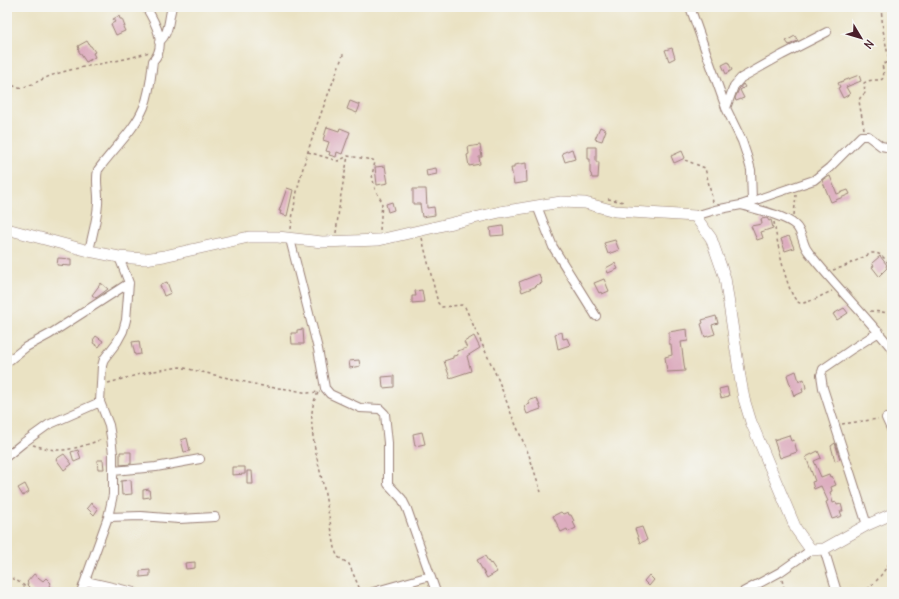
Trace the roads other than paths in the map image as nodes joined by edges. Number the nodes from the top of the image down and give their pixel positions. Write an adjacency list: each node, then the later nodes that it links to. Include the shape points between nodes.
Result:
1 (146, 7): 5 (street, via 155,22)
2 (172, 7): 5 (street, via 166,36)
3 (690, 7): 6 (street)
4 (827, 32): 6 (street, via 741,78 734,86)
5 (159, 45): 14 (street, via 143,108 135,123 98,170 98,205)
6 (726, 108): 8 (street, via 742,141 751,170)
7 (892, 148): 8 (street, via 881,146 865,135 861,136 814,180)
8 (752, 201): 9 (street)
9 (740, 204): 11 (street); 18 (street, via 773,214 794,224 806,247 824,271)
10 (537, 206): 11 (street, via 561,202 585,203 615,211); 13 (street, via 379,240 322,242); 17 (street, via 553,247)
11 (696, 216): 32 (street, via 711,238 725,278 740,378 751,422 796,529)
12 (7, 229): 14 (street)
13 (290, 239): 15 (street, via 249,237 164,256 145,259); 33 (street, via 318,349 325,388 330,394 360,408 380,409 385,414 388,484 407,508)
14 (89, 251): 15 (street)
15 (119, 258): 16 (street)
16 (129, 283): 20 (street, via 26,347); 21 (street, via 123,331 104,359)
17 (596, 316)
18 (879, 332): 19 (street); 30 (street, via 823,369 821,375)
19 (892, 349)
20 (7, 362)
21 (100, 402): 24 (street, via 48,425); 26 (street, via 109,425)
22 (886, 418): 23 (street)
23 (892, 431)
24 (7, 456)
25 (200, 459): 26 (street)
26 (114, 471): 28 (street, via 113,495)
27 (892, 514): 30 (street)
28 (108, 517): 29 (street); 34 (street)
29 (215, 517)
30 (867, 525): 31 (street)
31 (824, 549): 32 (street); 40 (street)
32 (811, 550): 39 (street, via 780,572)
33 (430, 576): 37 (street); 38 (street)
34 (86, 581): 35 (street); 36 (street)
35 (81, 592)
36 (134, 592)
37 (373, 592)
38 (436, 592)
39 (743, 592)
40 (837, 592)

